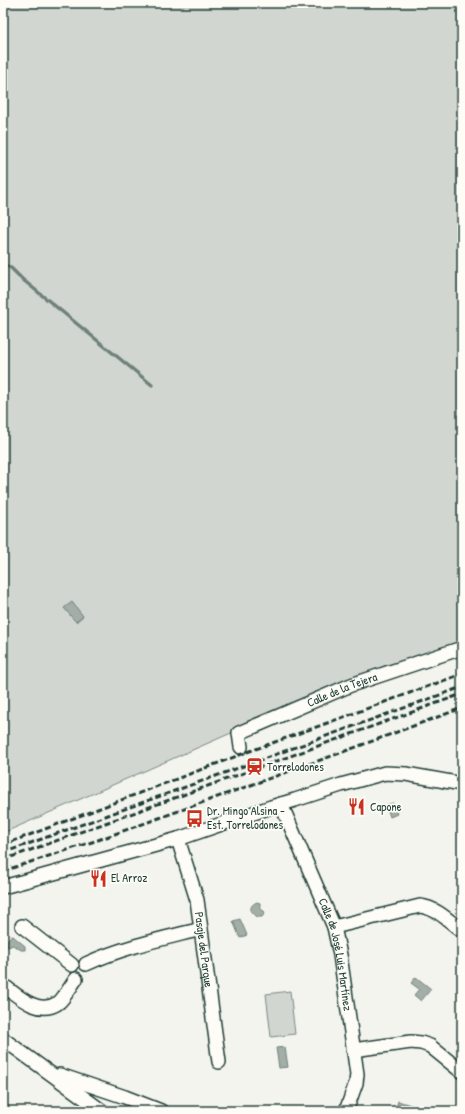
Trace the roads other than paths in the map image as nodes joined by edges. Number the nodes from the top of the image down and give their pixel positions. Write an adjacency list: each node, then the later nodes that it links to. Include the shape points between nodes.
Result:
1 (462, 648): 2 (street, Calle de la Tejera, via 351,685 239,733)
2 (241, 747)
3 (462, 784): 4 (street, via 385,773)
4 (282, 804): 5 (street); 8 (street, Calle de José Luis Martínez)
5 (178, 839): 6 (street); 9 (street, Pasaje del Parque, via 197,900)
6 (3, 887)
7 (22, 926): 12 (street)
8 (334, 926): 10 (street, via 420,906 438,912); 16 (street, Calle de José Luis Martínez)
9 (201, 929): 11 (street, via 128,948); 17 (street, Pasaje del Parque)
10 (462, 931)
11 (86, 964): 12 (street, via 77,961); 13 (street, via 86,976)
12 (72, 965): 13 (street, via 71,973)
13 (76, 979): 14 (street, via 59,1003 49,1007 26,1002)
14 (3, 985)
15 (3, 1039): 18 (street)
16 (354, 1050): 19 (street, via 411,1042 421,1043 430,1046); 24 (street, Calle de José Luis Martínez, via 356,1083)
17 (219, 1062)
18 (49, 1072): 20 (street); 21 (street)
19 (462, 1072)
20 (125, 1097): 22 (street, via 115,1100); 23 (street)
21 (102, 1111)
22 (109, 1111)
23 (161, 1111)
24 (346, 1111)

